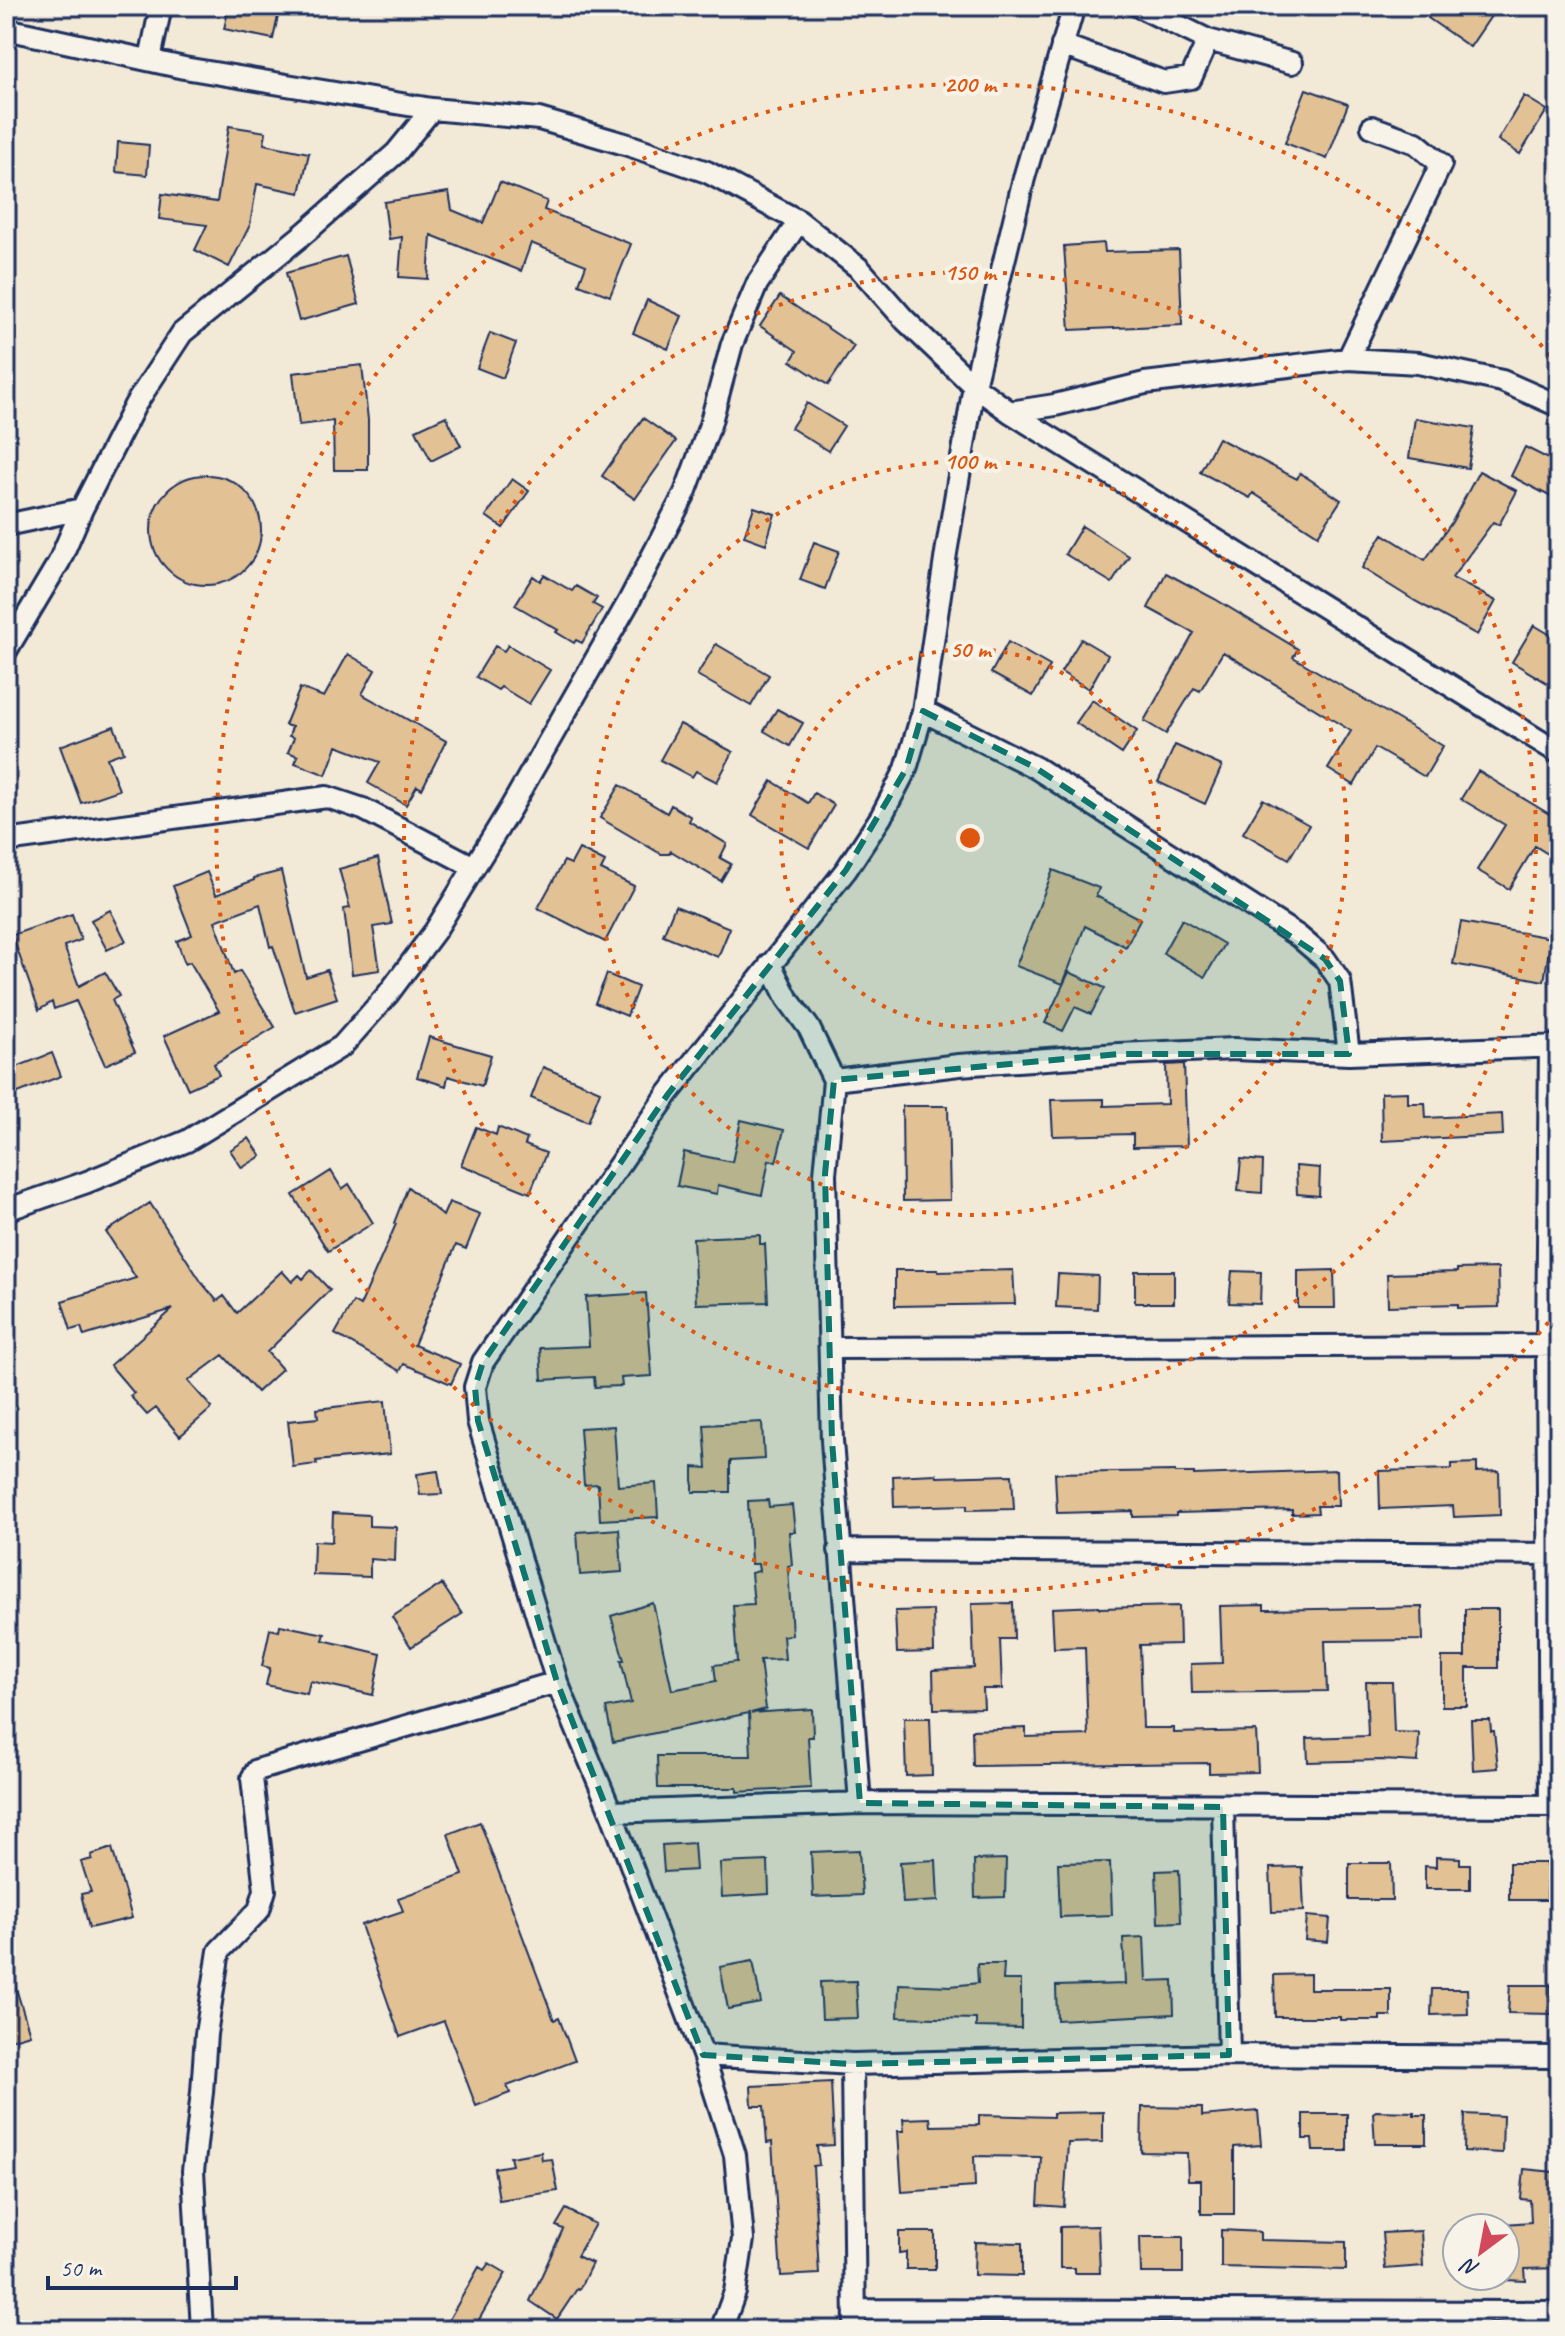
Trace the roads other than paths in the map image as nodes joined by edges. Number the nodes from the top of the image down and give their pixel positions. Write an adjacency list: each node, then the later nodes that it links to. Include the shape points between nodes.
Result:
1 (161, 6): 7 (street)
2 (1074, 6): 6 (street)
3 (1138, 6): 5 (street)
4 (6, 29): 7 (street)
5 (1208, 40): 6 (street, via 1191,78 1164,82); 8 (street)
6 (1062, 45): 13 (street)
7 (150, 59): 9 (street)
8 (1292, 63)
9 (432, 109): 11 (street, via 539,119 628,145 707,172); 16 (street, via 396,153 182,333 135,405)
10 (1372, 127): 12 (street, via 1416,143 1441,164)
11 (799, 221): 13 (street, via 860,269); 22 (street, via 757,284 732,344 685,493 628,603)
12 (1348, 359): 14 (street, via 1418,363 1502,381); 15 (street, via 1145,383)
13 (974, 386): 15 (street); 19 (street)
14 (1559, 406)
15 (1010, 412): 20 (street)
16 (82, 509): 17 (street); 18 (street, via 59,562)
17 (6, 525)
18 (6, 651)
19 (923, 711): 23 (street, via 906,769 881,817 846,870); 25 (street, via 1036,768 1298,936 1325,959 1340,981)
20 (1559, 753)
21 (6, 841): 22 (street, via 327,797 363,809)
22 (474, 867): 27 (street, via 435,931 342,1046 187,1141)
23 (770, 964): 26 (street); 32 (street, via 668,1094 483,1362 475,1387 478,1421)
24 (1555, 1046): 25 (street); 28 (street)
25 (1349, 1054): 26 (street, via 1234,1049 1119,1054)
26 (834, 1080): 29 (street, via 825,1174)
27 (6, 1210)
28 (1553, 1345): 29 (street); 31 (street)
29 (830, 1348): 30 (street)
30 (839, 1550): 31 (street); 33 (street)
31 (1554, 1554): 34 (street)
32 (557, 1682): 36 (street); 43 (street, via 257,1770 252,1778 265,1890 259,1910 219,1951 193,2171)
33 (860, 1803): 35 (street); 36 (street)
34 (1555, 1806): 35 (street)
35 (1223, 1807): 38 (street)
36 (611, 1812): 37 (street)
37 (703, 2055): 40 (street); 44 (street, via 735,2155 743,2239 735,2292)
38 (1229, 2055): 39 (street); 40 (street)
39 (1559, 2057)
40 (852, 2064): 42 (street)
41 (1559, 2312): 42 (street)
42 (855, 2320)
43 (202, 2330)
44 (721, 2330)

